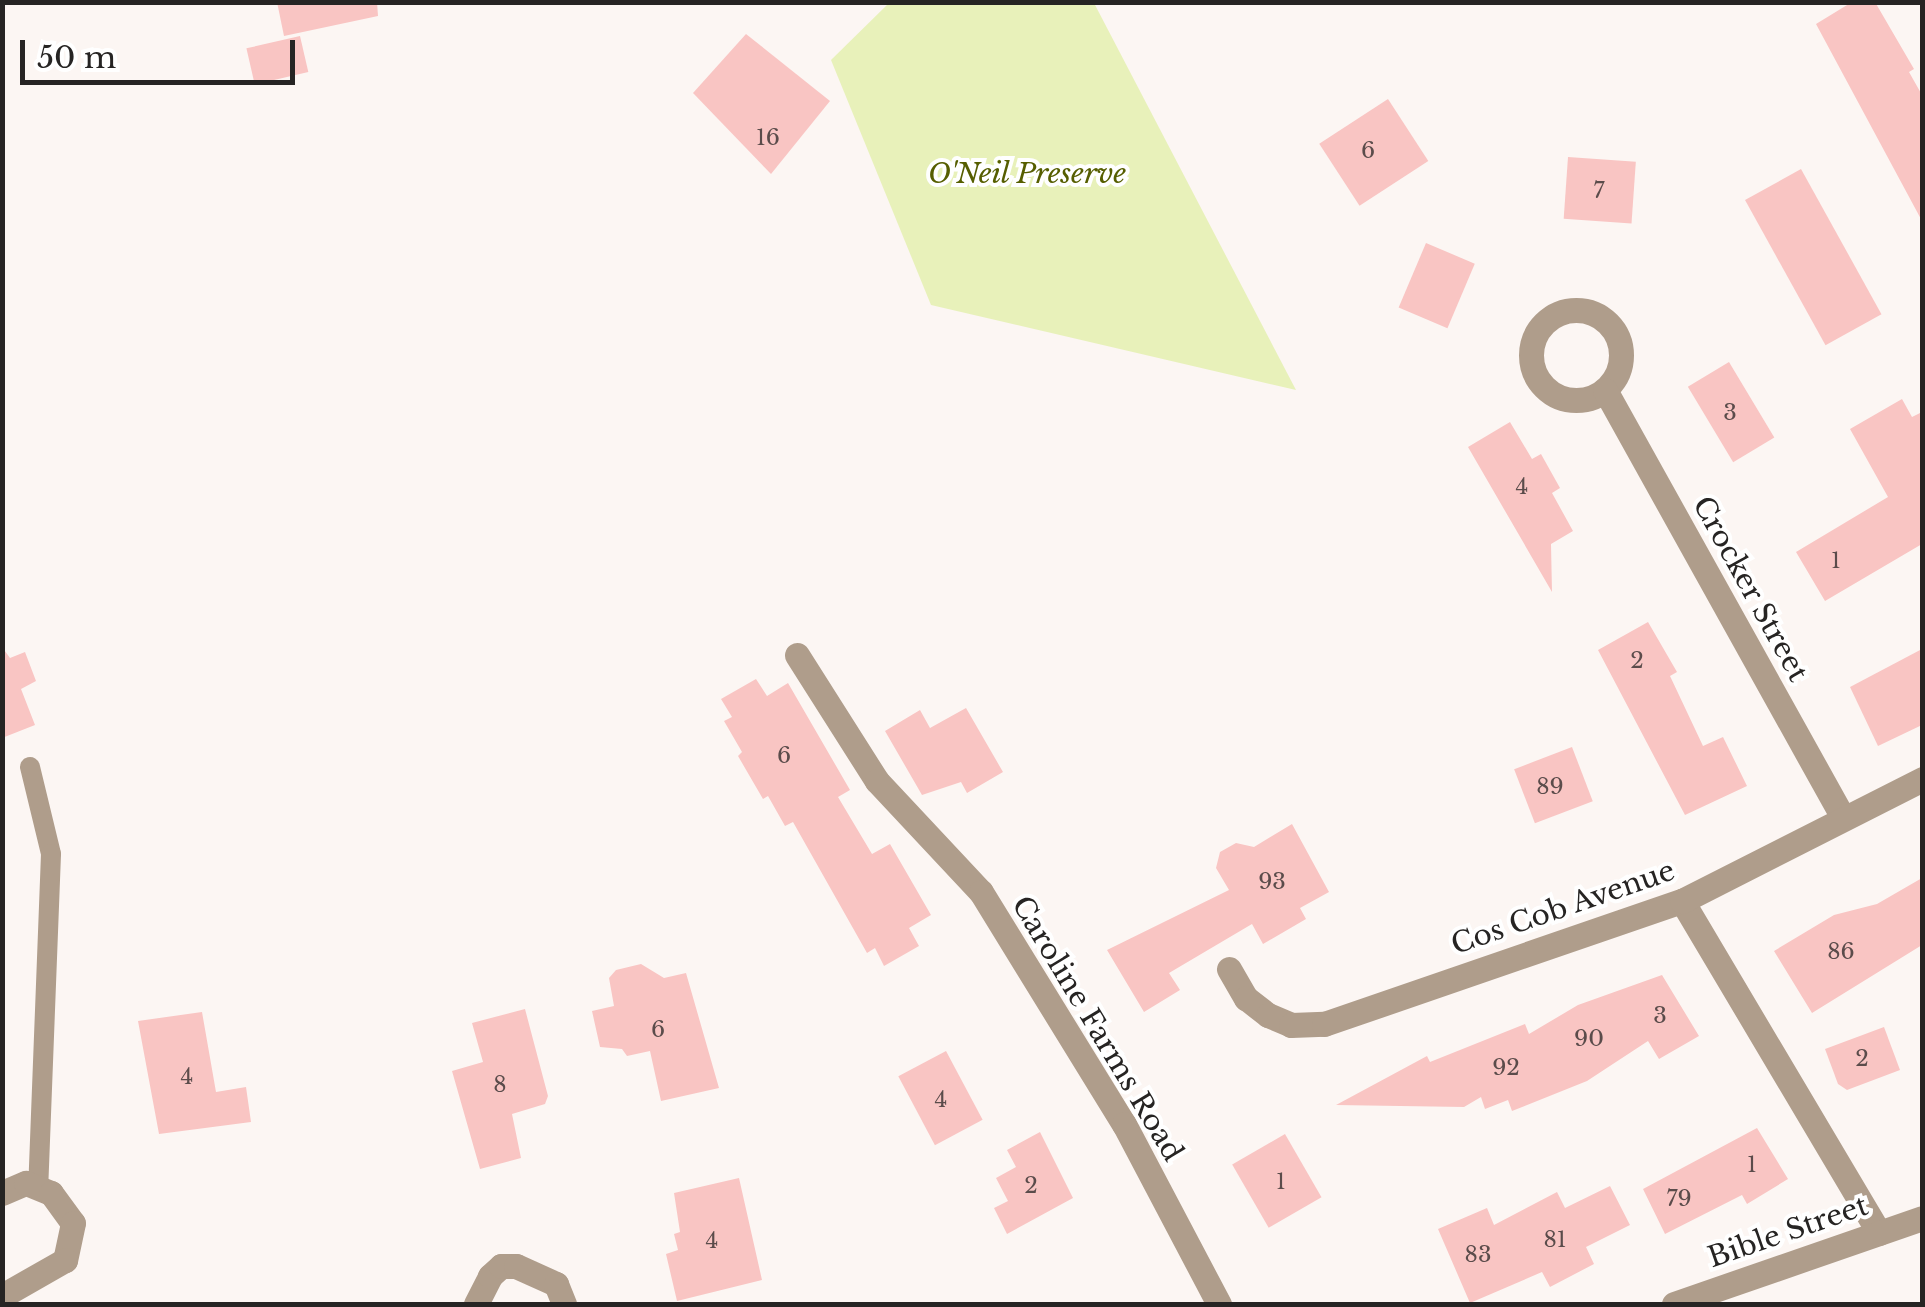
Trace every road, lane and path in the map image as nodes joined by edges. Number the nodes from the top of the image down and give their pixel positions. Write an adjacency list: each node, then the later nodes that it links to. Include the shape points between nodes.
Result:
1 (1604, 390): 5 (street, Crocker Street)
2 (797, 655): 15 (street, Caroline Farms Road, via 877,781 981,892 1124,1124)
3 (30, 767): 8 (lane, via 51,854)
4 (1922, 779): 5 (street, Cos Cob Avenue)
5 (1843, 817): 6 (street, Cos Cob Avenue)
6 (1682, 901): 7 (street, Cos Cob Avenue, via 1324,1024 1291,1025 1268,1015 1246,998); 11 (street)
7 (1229, 968)
8 (38, 1187): 9 (street, via 26,1182); 12 (street, via 63,1204 73,1242 48,1274)
9 (2, 1193)
10 (1922, 1218): 11 (street, Bible Street)
11 (1879, 1233): 16 (street, Bible Street)
12 (2, 1296)
13 (476, 1304): 14 (street, via 501,1266 543,1274)
14 (564, 1304)
15 (1219, 1304)
16 (1674, 1304)

